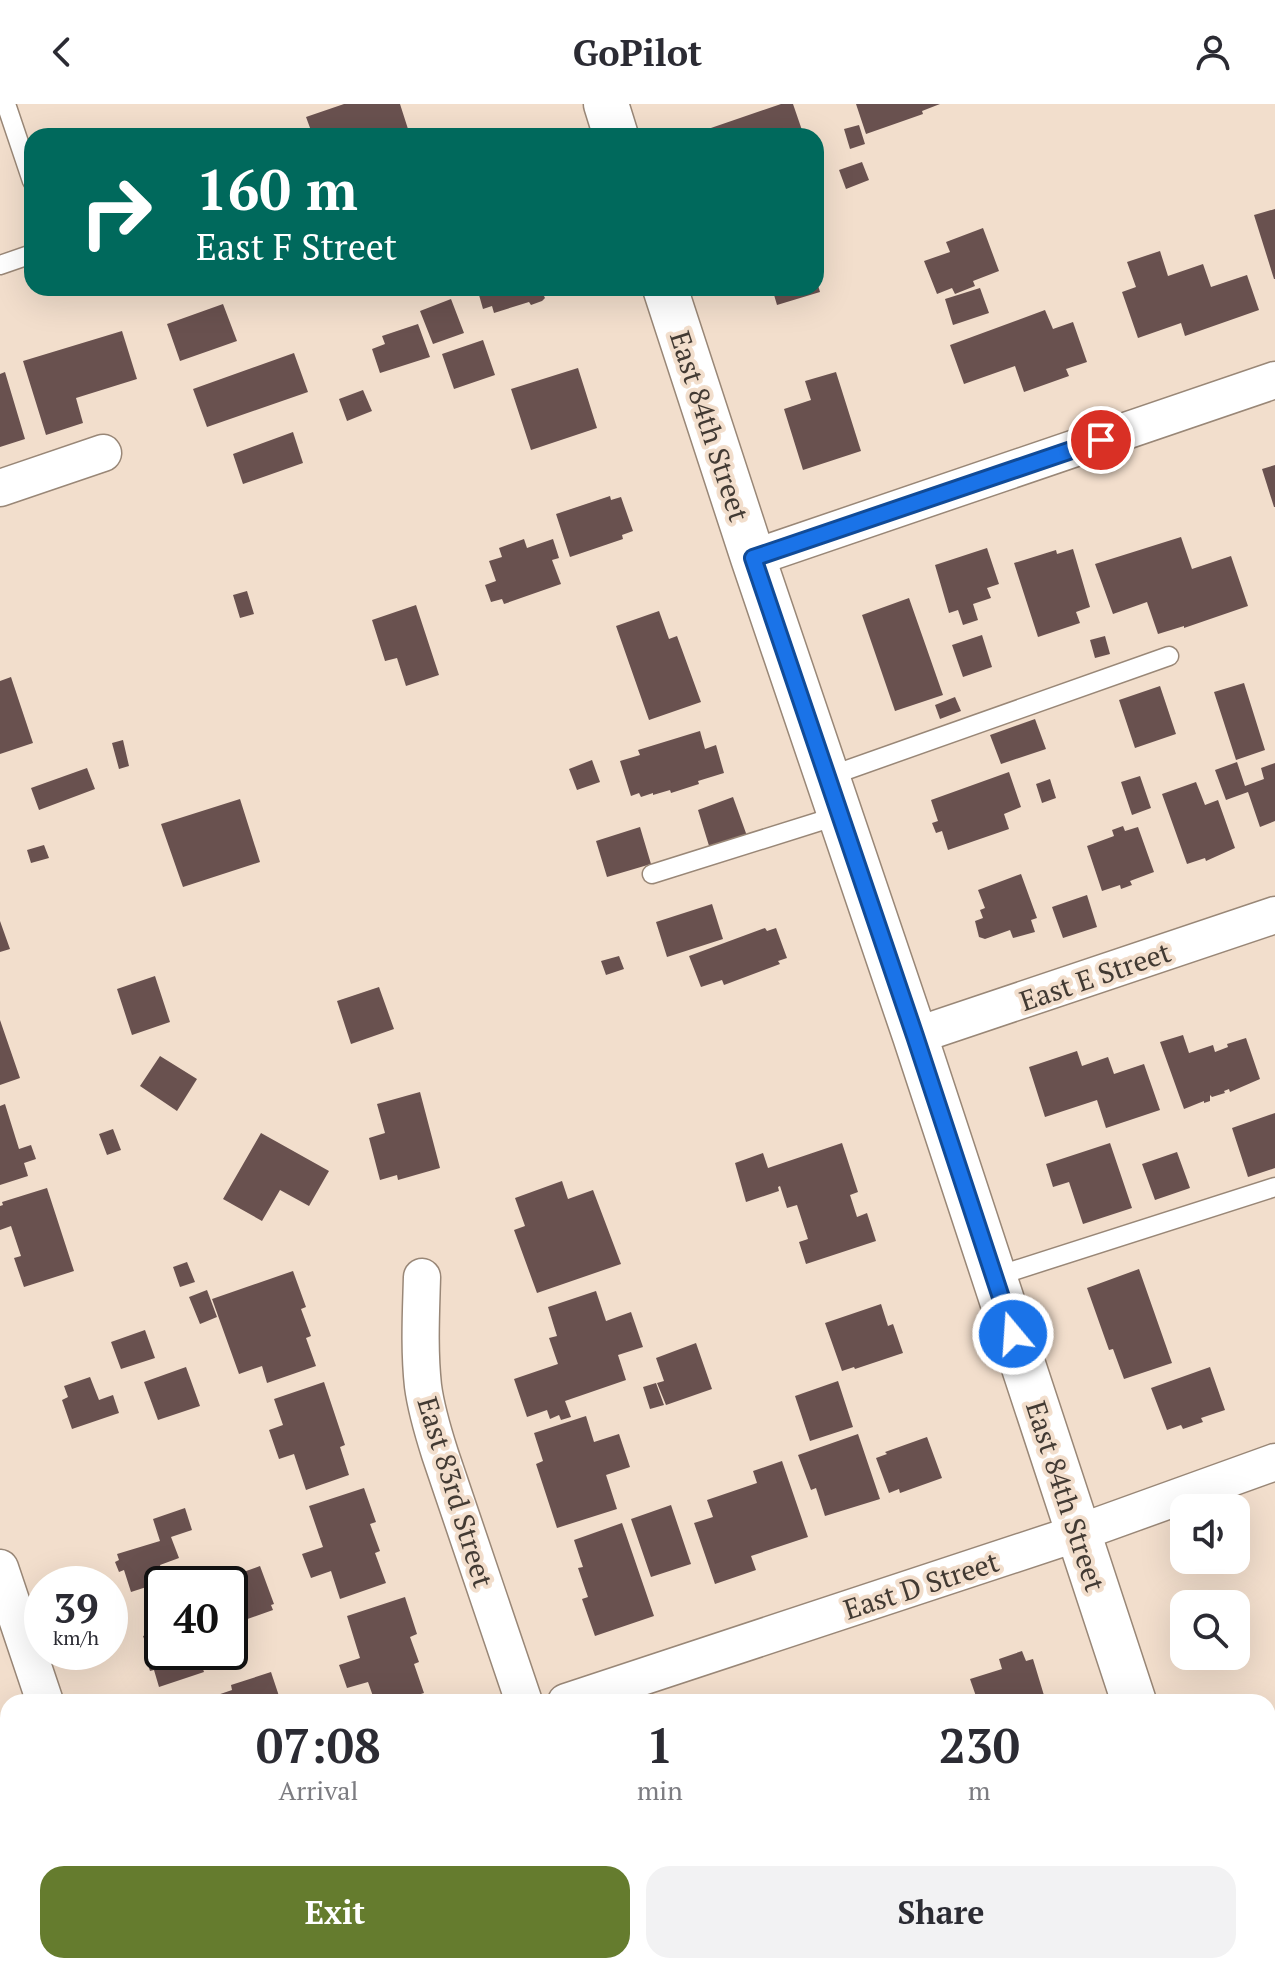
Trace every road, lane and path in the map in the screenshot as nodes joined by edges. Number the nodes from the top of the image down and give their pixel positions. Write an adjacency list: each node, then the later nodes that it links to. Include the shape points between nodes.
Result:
1 (6, 104): 4 (lane)
2 (606, 104): 3 (street)
3 (614, 128)
4 (24, 157)
5 (24, 257): 6 (lane)
6 (0, 265)
7 (668, 296): 11 (street, East 84th Street)
8 (1275, 380): 11 (street)
9 (103, 453): 10 (street)
10 (0, 488)
11 (753, 558): 13 (street, East 84th Street)
12 (1169, 656): 13 (lane)
13 (834, 796): 14 (lane); 16 (street, East 84th Street)
14 (652, 874)
15 (1275, 915): 16 (street, East E Street)
16 (915, 1036): 19 (street, East 84th Street)
17 (1275, 1187): 19 (lane)
18 (422, 1277): 24 (street, East 83rd Street, via 420,1339 430,1421)
19 (994, 1277): 21 (street, East 84th Street)
20 (1275, 1462): 21 (street, East D Street)
21 (1078, 1533): 25 (street, East D Street); 26 (street, East 84th Street)
22 (0, 1568): 23 (street)
23 (42, 1694)
24 (521, 1694)
25 (590, 1694)
26 (1131, 1694)

